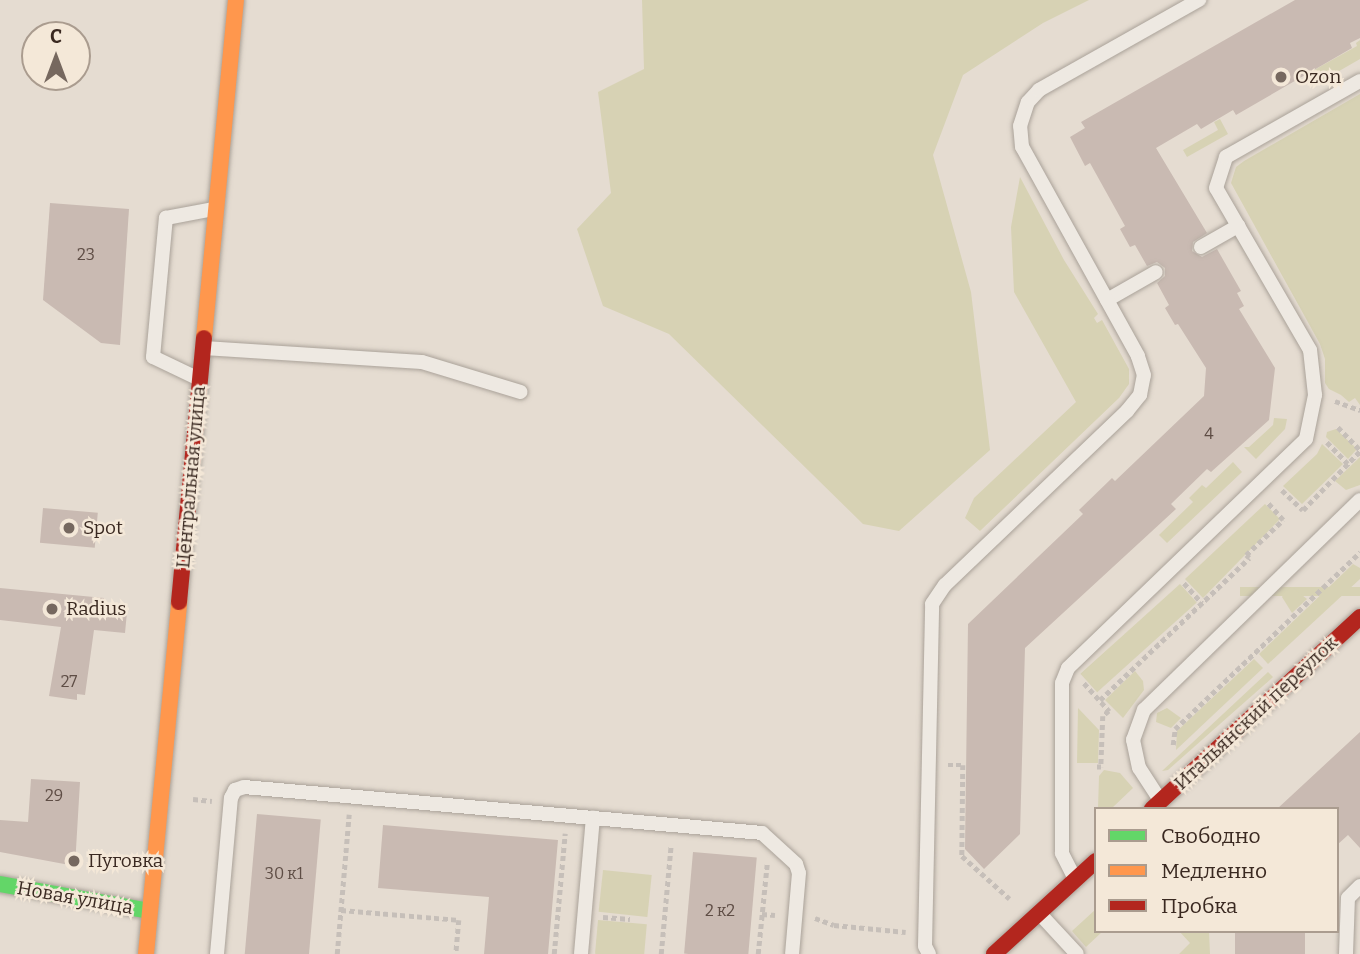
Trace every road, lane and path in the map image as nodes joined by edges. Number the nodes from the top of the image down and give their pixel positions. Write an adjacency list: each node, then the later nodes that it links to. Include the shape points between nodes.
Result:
1 (236, 0): 4 (street, Центральная улица)
2 (1199, 0): 8 (lane, via 1039,90 1028,103 1020,126 1022,147)
3 (1360, 81): 5 (lane, via 1226,158 1216,188)
4 (216, 208): 9 (street, Центральная улица); 10 (lane, via 166,218 153,357)
5 (1238, 226): 6 (lane); 12 (lane, via 1310,351)
6 (1201, 247)
7 (1156, 272): 8 (lane)
8 (1107, 300): 47 (lane, via 1138,356 1144,375 1140,395 945,585 932,604)
9 (203, 348): 10 (street, Центральная улица); 11 (lane, via 422,362)
10 (200, 380): 44 (street, Центральная улица)
11 (521, 392)
12 (1315, 395): 13 (path); 39 (lane, via 1306,439 1068,668 1062,683 1062,853)
13 (1360, 410)
14 (1338, 427): 16 (path)
15 (1321, 437): 17 (path)
16 (1360, 450): 17 (path)
17 (1348, 464): 18 (path, via 1303,510)
18 (1278, 486)
19 (1264, 499): 23 (path, via 1283,520)
20 (1360, 500): 33 (lane, via 1144,710 1133,740 1139,768)
21 (1360, 552): 27 (path, via 1175,729)
22 (1181, 580): 23 (path)
23 (1202, 603): 26 (path)
24 (1360, 617): 33 (street, Итальянский переулок)
25 (1080, 677): 26 (path)
26 (1100, 700): 29 (path, via 1110,711 1103,716 1101,767)
27 (1172, 757)
28 (944, 765): 42 (path, via 963,765 962,856)
29 (1097, 767)
30 (351, 796): 32 (lane, via 244,787 235,790); 34 (lane); 43 (path)
31 (186, 798): 32 (path)
32 (231, 803): 49 (lane)
33 (1156, 805)
34 (566, 816): 35 (lane); 52 (path)
35 (593, 818): 36 (lane); 53 (lane)
36 (672, 825): 54 (path); 56 (lane, via 762,833 796,864)
37 (768, 854): 55 (path)
38 (1094, 863): 39 (street)
39 (1075, 880): 45 (street)
40 (0, 884): 44 (street, Новая улица)
41 (1360, 886): 60 (lane, via 1348,898)
42 (1014, 904)
43 (341, 910): 50 (path); 51 (path, via 459,920)
44 (150, 911): 48 (street, Центральная улица)
45 (1040, 914): 58 (street); 59 (lane)
46 (821, 919): 47 (path, via 834,925)
47 (925, 933): 57 (lane)
48 (146, 954)
49 (217, 954)
50 (337, 954)
51 (456, 954)
52 (555, 954)
53 (580, 954)
54 (661, 954)
55 (758, 954)
56 (792, 954)
57 (929, 954)
58 (995, 954)
59 (1077, 954)
60 (1346, 954)

